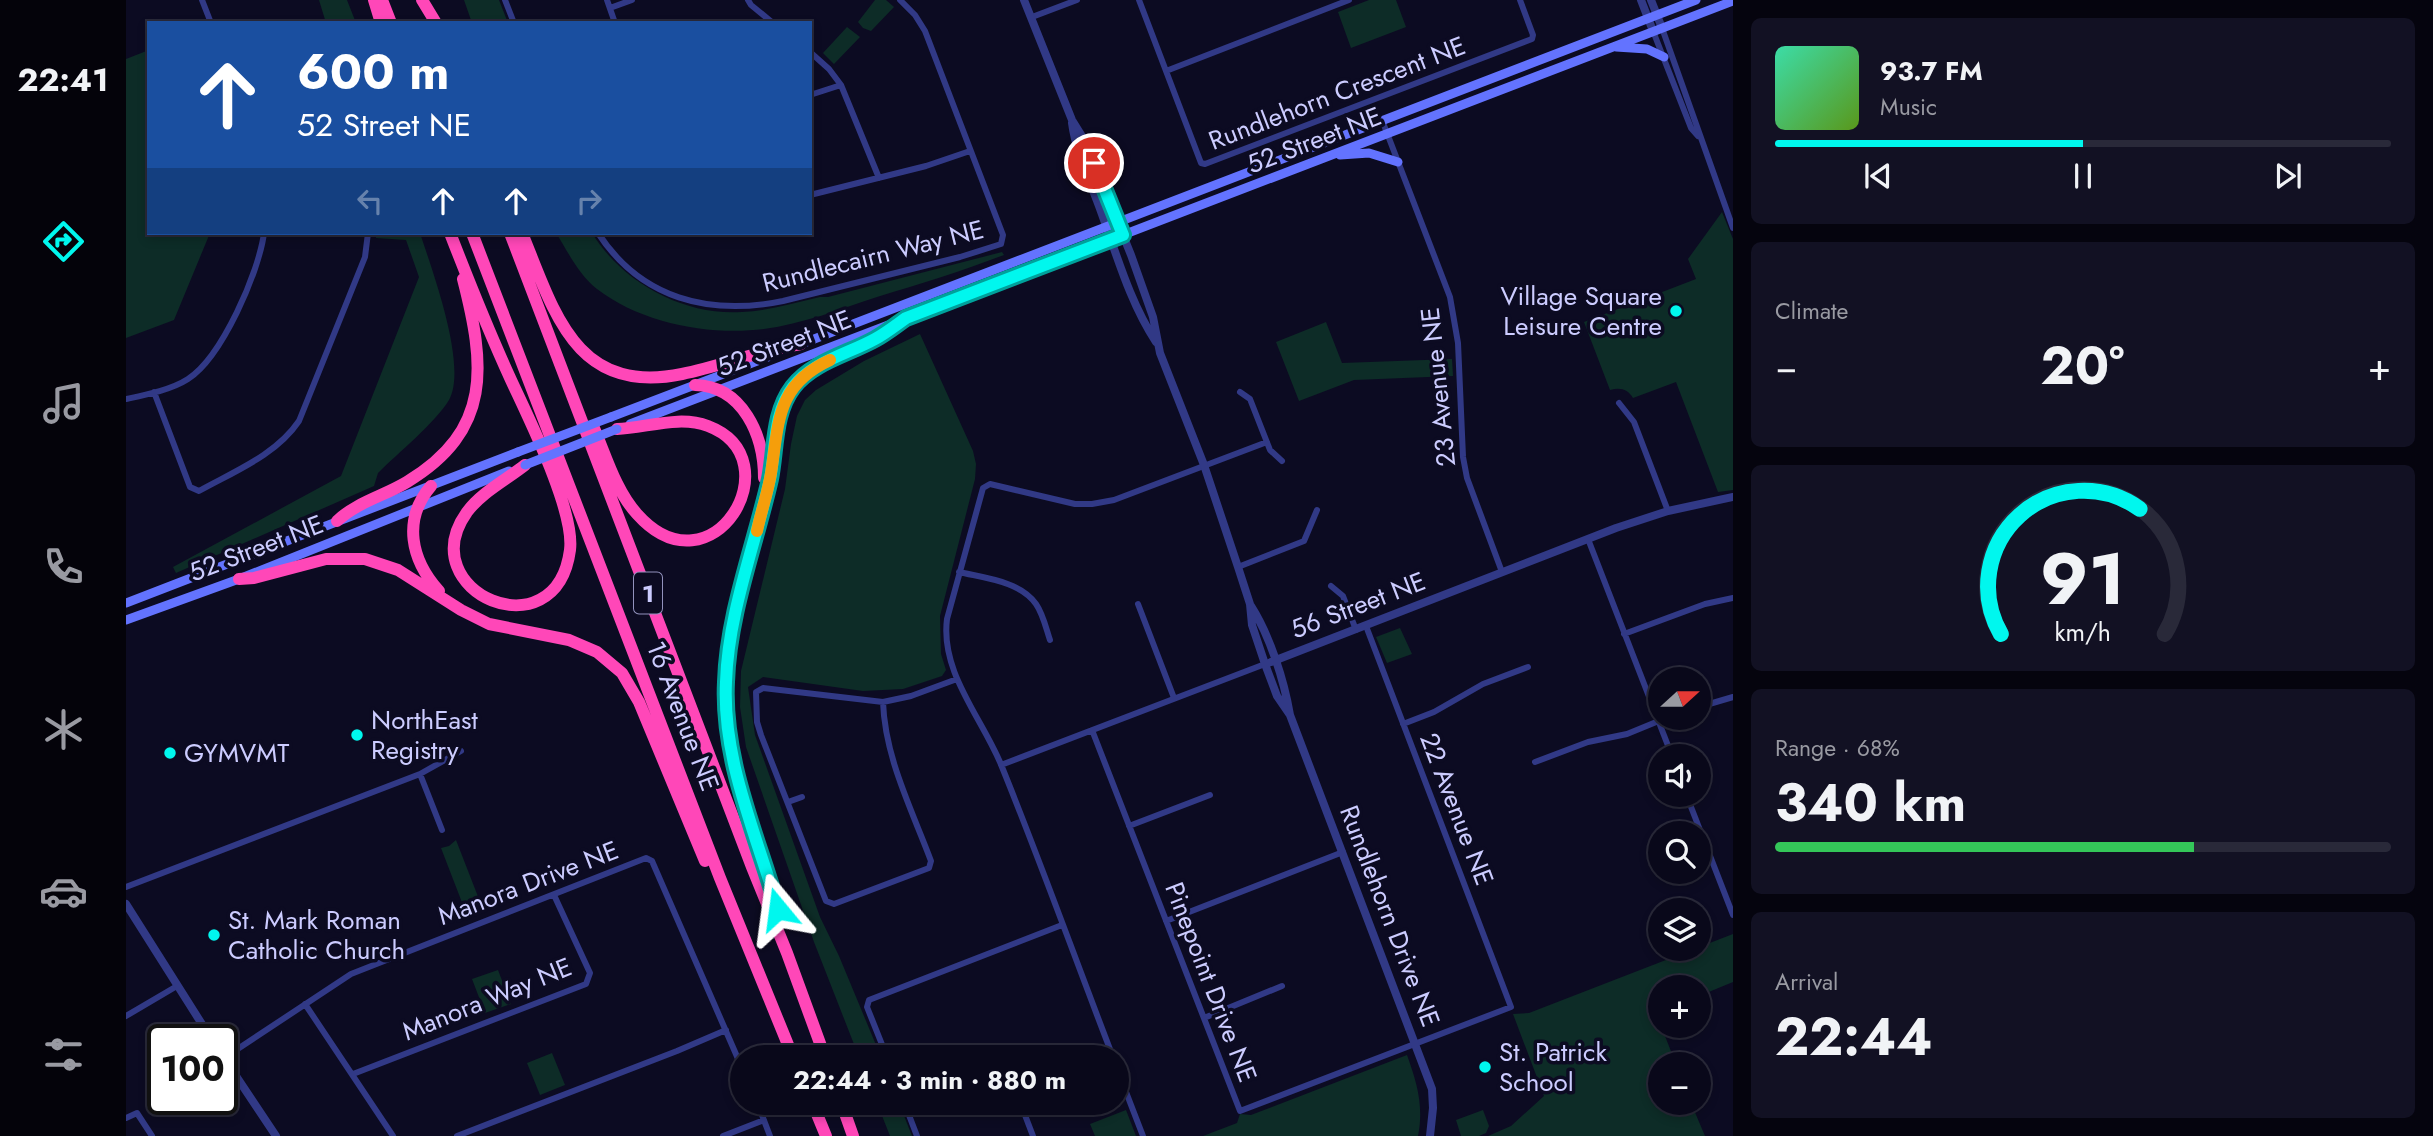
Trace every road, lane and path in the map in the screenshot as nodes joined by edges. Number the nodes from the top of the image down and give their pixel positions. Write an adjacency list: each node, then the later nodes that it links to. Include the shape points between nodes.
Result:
1 (202, 0): 22 (street)
2 (374, 0): 23 (highway)
3 (383, 0): 24 (highway)
4 (422, 0): 25 (highway); 26 (highway)
5 (505, 0): 27 (street)
6 (607, 0): 19 (street)
7 (632, 0): 19 (street)
8 (748, 0): 29 (street)
9 (900, 0): 41 (street, Rundlecairn Way NE, via 925,31)
10 (1024, 0): 20 (street, Rundlehorn Drive NE)
11 (1077, 0): 20 (street)
12 (1139, 0): 34 (street, Rundlehorn Crescent NE)
13 (1349, 0): 34 (street)
14 (1520, 0): 34 (street, Rundlehorn Crescent NE, via 1532,39 1205,164)
15 (1641, 0): 21 (street)
16 (1651, 0): 21 (street)
17 (1696, 0): 21 (main road, 52 Street NE)
18 (1733, 1): 30 (main road, 52 Street NE)
19 (610, 8): 28 (street)
20 (1032, 17): 37 (street, Rundlehorn Drive NE)
21 (1652, 17): 30 (street); 38 (main road, 52 Street NE)
22 (210, 21)
23 (380, 21)
24 (390, 21)
25 (429, 21)
26 (435, 21)
27 (513, 21)
28 (614, 21)
29 (771, 21)
30 (1658, 29): 31 (main road, 52 Street NE); 33 (street); 40 (street)
31 (1611, 47): 33 (main road, via 1647,49); 39 (main road, 52 Street NE)
32 (812, 54): 35 (street)
33 (1664, 57): 40 (street, via 1691,128)
34 (1166, 71)
35 (841, 85): 36 (street); 44 (street)
36 (812, 94)
37 (1072, 120): 46 (street, Rundlehorn Drive NE); 47 (street, Rundlehorn Drive NE, via 1075,145)
38 (1382, 120): 39 (street, 23 Avenue NE); 46 (main road, 52 Street NE)
39 (1387, 134): 42 (main road, 52 Street NE); 43 (street, 23 Avenue NE)
40 (1700, 137): 48 (street)
41 (970, 151): 44 (street); 55 (street, Rundlecairn Way NE, via 1003,235 1001,244 783,301 721,307 692,302 660,290 633,272)
42 (1332, 155): 43 (main road, via 1369,153); 56 (main road, 52 Street NE)
43 (1398, 162): 84 (street, 23 Avenue NE, via 1450,297 1458,343 1466,478)
44 (879, 178): 45 (street)
45 (812, 195)
46 (1118, 221): 47 (main road, 52 Street NE); 56 (street, Rundlehorn Drive NE)
47 (1104, 227): 57 (street, Rundlehorn Drive NE); 61 (main road, 52 Street NE)
48 (1733, 228)
49 (264, 235): 65 (street, via 262,251 225,337 188,379)
50 (368, 235): 65 (street, via 365,257 299,421 269,452 199,491 190,487)
51 (451, 235): 58 (highway)
52 (473, 235): 127 (highway, 16 Avenue NE / 1)
53 (511, 235): 59 (highway, 16 Avenue NE / 1)
54 (523, 235): 61 (highway, via 565,330 581,352 610,370 645,377 682,374)
55 (599, 235)
56 (1123, 235): 57 (main road, 52 Street NE); 62 (street, Rundlehorn Drive NE, via 1153,317)
57 (1110, 240): 60 (main road, 52 Street NE); 62 (street, Rundlehorn Drive NE, via 1142,320)
58 (459, 255): 72 (highway, via 568,522 571,544 565,574 545,596 516,606 485,599 470,587 458,567 455,544 472,506); 80 (highway, via 479,358 478,383 466,422 434,463 401,486 350,509)
59 (527, 277): 69 (highway, via 622,493 635,512 658,532 689,539 718,531 737,511 745,483 742,463 733,444 717,430 689,422); 128 (highway, 16 Avenue NE / 1)
60 (906, 318): 64 (main road, 52 Street NE); 76 (highway, via 876,339 812,370 794,385 780,412)
61 (801, 344): 63 (main road, 52 Street NE)
62 (1158, 345): 73 (street, Rundlehorn Drive NE)
63 (695, 385): 64 (highway); 74 (main road, 52 Street NE, bridge)
64 (719, 390): 69 (main road, 52 Street NE); 76 (highway, via 739,405 754,428 763,462)
65 (154, 392): 67 (street)
66 (1240, 392): 70 (street, via 1250,399)
67 (126, 399)
68 (1619, 403): 79 (street, via 1634,422)
69 (617, 429): 72 (main road, 52 Street NE, bridge)
70 (1267, 442): 71 (street); 73 (street)
71 (1282, 461)
72 (525, 465): 77 (main road, 52 Street NE)
73 (1204, 465): 82 (street, Rundlehorn Drive NE); 83 (street, via 1092,504 990,484 983,488)
74 (431, 486): 77 (highway); 80 (main road, 52 Street NE)
75 (1733, 497): 79 (street, 56 Street NE)
76 (763, 503): 128 (highway, via 732,631 726,712 736,771)
77 (416, 508): 85 (main road, 52 Street NE); 89 (highway, via 412,525 418,558 428,578)
78 (1317, 510): 82 (street, via 1304,541)
79 (1668, 511): 81 (street, 56 Street NE)
80 (337, 521): 88 (main road, 52 Street NE)
81 (1588, 539): 84 (street, 56 Street NE); 95 (street)
82 (1238, 567): 91 (street, Rundlehorn Drive NE)
83 (959, 572): 96 (street, via 1027,593 1037,605); 100 (street, via 945,635)
84 (1502, 572): 93 (street, 56 Street NE)
85 (239, 579): 89 (highway, via 326,559 365,559 398,570); 92 (main road, 52 Street NE)
86 (1331, 586): 94 (street, via 1343,596)
87 (1733, 598): 95 (street, via 1666,616)
88 (126, 603)
89 (451, 604): 127 (highway, via 489,624 588,647 622,673 639,702 724,906)
90 (1138, 604): 103 (street)
91 (1250, 604): 97 (street, Rundlehorn Drive NE); 98 (street, Rundlehorn Drive NE)
92 (126, 620)
93 (1366, 626): 94 (street, 56 Street NE); 107 (street, 22 Avenue NE)
94 (1356, 630): 97 (street, 56 Street NE)
95 (1624, 634): 101 (street)
96 (1050, 640)
97 (1274, 660): 98 (street, 56 Street NE); 106 (street, Rundlehorn Drive NE)
98 (1265, 664): 103 (street, 56 Street NE); 106 (street, Rundlehorn Drive NE)
99 (1528, 667): 107 (street)
100 (957, 679): 104 (street); 112 (street)
101 (1648, 695)
102 (1733, 697): 105 (street)
103 (1174, 698): 109 (street, 56 Street NE)
104 (883, 702): 116 (street, via 763,688 756,692 757,722); 116 (street, via 890,752 931,861 929,868 829,904)
105 (1712, 703)
106 (1290, 715): 120 (street, Rundlehorn Drive NE)
107 (1403, 724): 141 (street, 22 Avenue NE, via 1511,1007)
108 (1648, 725): 111 (street)
109 (1092, 730): 112 (street, 56 Street NE); 118 (street, Pinepoint Drive NE)
110 (461, 751): 113 (street)
111 (1535, 762)
112 (1002, 765): 126 (street)
113 (420, 774): 119 (street); 121 (street)
114 (1210, 795): 118 (street)
115 (802, 797): 116 (street)
116 (788, 802)
117 (1691, 807): 124 (street)
118 (1129, 826): 125 (street, Pinepoint Drive NE)
119 (442, 830)
120 (1343, 852): 125 (street); 141 (street, Rundlehorn Drive NE)
121 (126, 887)
122 (554, 895): 131 (street, Manora Drive NE, via 351,974); 135 (street, Manora Drive NE, via 646,858 652,861); 143 (street, Manora Way NE, via 590,974 586,984)
123 (126, 904): 129 (street)
124 (1733, 915)
125 (1166, 921): 133 (street, Pinepoint Drive NE)
126 (1062, 925): 139 (street, via 869,1000 867,1007); 140 (street)
127 (744, 939): 137 (highway, 16 Avenue NE / 1)
128 (787, 953): 138 (highway, 16 Avenue NE / 1)
129 (177, 986): 132 (street); 134 (street)
130 (1282, 986): 133 (street)
131 (305, 1004): 142 (street, Manora Drive NE); 143 (street)
132 (126, 1016)
133 (1204, 1018): 141 (street, Pinepoint Drive NE, via 1240,1111)
134 (202, 1024)
135 (726, 1030): 136 (street, Manora Drive NE); 156 (street)
136 (732, 1045)
137 (788, 1045)
138 (821, 1045)
139 (882, 1045)
140 (1108, 1045)
141 (1416, 1045): 164 (street, Rundlehorn Drive NE, via 1432,1089)
142 (238, 1047)
143 (353, 1074): 155 (street)
144 (238, 1079): 154 (street)
145 (1129, 1100): 163 (street)
146 (762, 1115): 152 (street)
147 (817, 1115): 159 (highway)
148 (846, 1115): 160 (highway)
149 (909, 1115): 161 (street)
150 (1025, 1115): 162 (street)
151 (126, 1118): 153 (street, via 137,1113)
152 (764, 1120): 157 (street); 158 (street)
153 (152, 1136)
154 (276, 1136)
155 (393, 1136)
156 (457, 1136)
157 (723, 1136)
158 (770, 1136)
159 (826, 1136)
160 (853, 1136)
161 (917, 1136)
162 (1033, 1136)
163 (1143, 1136)
164 (1430, 1136)

